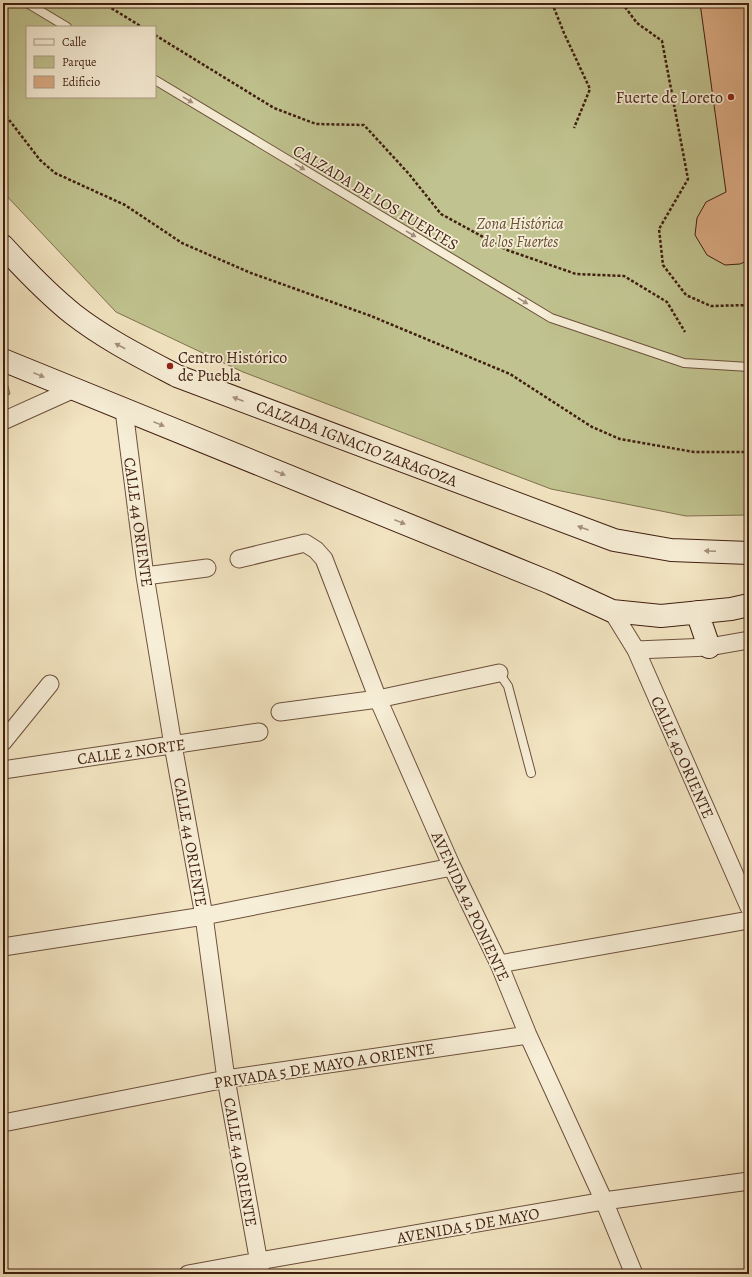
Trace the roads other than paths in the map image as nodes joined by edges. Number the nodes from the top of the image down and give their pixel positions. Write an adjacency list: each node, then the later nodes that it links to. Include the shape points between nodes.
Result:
1 (27, 3): 2 (lane)
2 (65, 26)
3 (156, 81): 6 (lane, CALZADA DE LOS FUERTES, one-way to 6, via 551,318 684,363)
4 (3, 246): 10 (main road, CALZADA IGNACIO ZARAGOZA, one-way to 4, via 671,550 614,540 177,376 114,343 73,314 35,280)
5 (3, 360): 7 (main road, one-way to 7)
6 (749, 367)
7 (74, 389): 8 (main road); 9 (street)
8 (124, 410): 13 (street, CALLE 44 ORIENTE); 15 (main road, one-way to 15, via 551,583)
9 (3, 420)
10 (749, 553)
11 (239, 558): 22 (street, AVENIDA 42 PONIENTE, via 305,543 316,550 324,559)
12 (207, 568): 13 (street)
13 (145, 576): 26 (street, CALLE 44 ORIENTE)
14 (749, 605): 16 (main road)
15 (612, 611): 16 (main road, via 661,616); 19 (street, CALLE 40 ORIENTE)
16 (697, 612): 18 (main road)
17 (749, 640): 18 (street)
18 (709, 647): 19 (street)
19 (636, 650): 30 (street, CALLE 40 ORIENTE)
20 (499, 673): 22 (street); 28 (lane, via 508,686)
21 (50, 684): 25 (street)
22 (378, 700): 23 (street); 29 (street, AVENIDA 42 PONIENTE)
23 (280, 712)
24 (259, 732): 26 (street, CALLE 2 NORTE)
25 (3, 742)
26 (173, 745): 27 (street, CALLE 2 NORTE); 31 (street, CALLE 44 ORIENTE)
27 (3, 770)
28 (531, 772)
29 (452, 867): 31 (street); 34 (street, AVENIDA 42 PONIENTE)
30 (749, 906)
31 (204, 916): 33 (street); 36 (street, CALLE 44 ORIENTE)
32 (749, 920): 34 (street)
33 (3, 947)
34 (498, 964): 35 (street, AVENIDA 42 PONIENTE)
35 (528, 1034): 36 (street, PRIVADA 5 DE MAYO A ORIENTE); 39 (street, AVENIDA 42 PONIENTE)
36 (226, 1079): 37 (street, PRIVADA 5 DE MAYO A ORIENTE); 40 (street, CALLE 44 ORIENTE)
37 (3, 1123)
38 (749, 1181): 39 (street, AVENIDA 5 DE MAYO)
39 (604, 1201): 40 (street, AVENIDA 5 DE MAYO); 42 (street, AVENIDA 42 PONIENTE)
40 (260, 1267): 41 (street, AVENIDA 5 DE MAYO)
41 (188, 1274)
42 (634, 1274)

